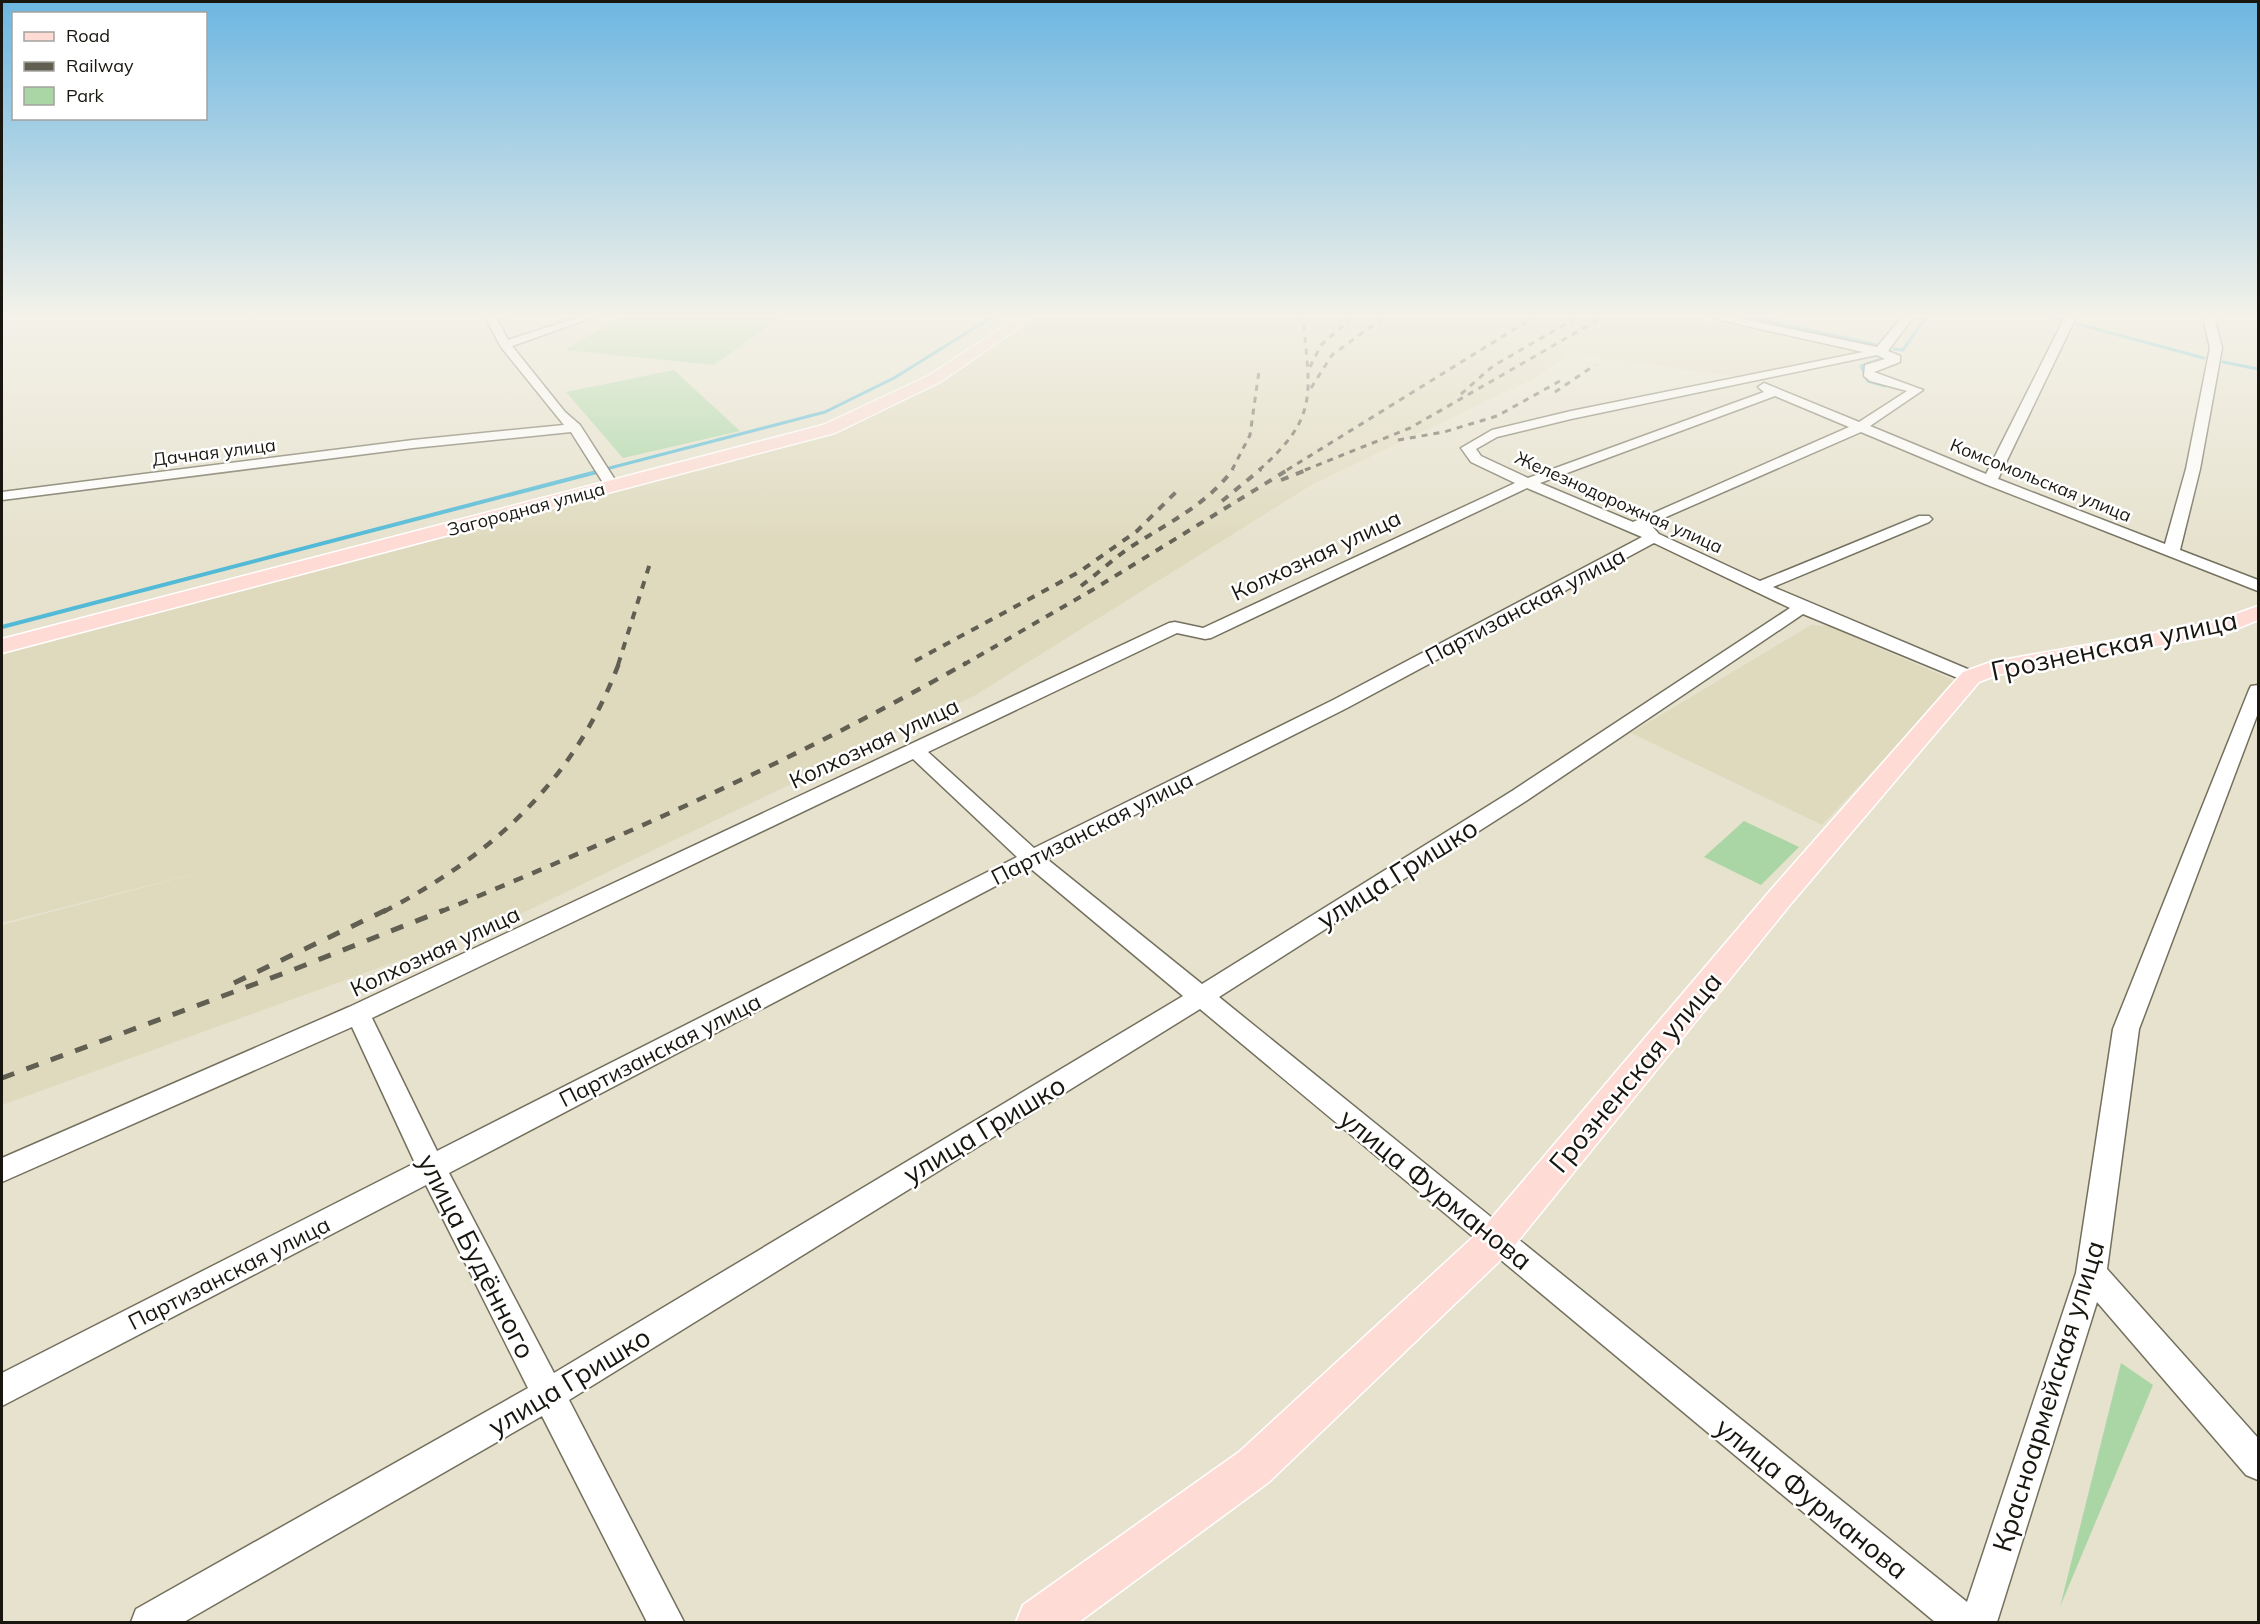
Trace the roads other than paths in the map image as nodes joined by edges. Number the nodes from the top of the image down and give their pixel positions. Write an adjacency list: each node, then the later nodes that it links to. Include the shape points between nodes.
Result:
1 (543, 393): 9 (street)
2 (905, 393): 13 (main road, Загородная улица, via 829,429)
3 (1680, 393): 12 (street, Железнодорожная улица, via 1492,434 1468,448 1476,459)
4 (1773, 393): 12 (street, Колхозная улица)
5 (1777, 393): 10 (street, Комсомольская улица)
6 (1913, 393): 10 (street, Партизанская улица)
7 (2035, 393): 11 (street)
8 (2207, 393): 17 (street)
9 (574, 428): 13 (street); 14 (street, Дачная улица, via 413,444)
10 (1859, 428): 11 (street, Комсомольская улица); 16 (street, Партизанская улица, via 1640,523)
11 (1990, 481): 17 (street, Комсомольская улица)
12 (1527, 483): 16 (street, Железнодорожная улица); 25 (street, Колхозная улица, via 1205,634 1175,627)
13 (612, 486): 22 (main road, Загородная улица)
14 (2, 496)
15 (1924, 519): 19 (street)
16 (1654, 537): 19 (street, Железнодорожная улица); 26 (street, Партизанская улица, via 1340,704)
17 (2171, 552): 18 (street, Комсомольская улица)
18 (2259, 586)
19 (1759, 587): 20 (street, Железнодорожная улица)
20 (1802, 607): 23 (street, Железнодорожная улица); 27 (street, улица Гришко, via 1519,796)
21 (2259, 613): 23 (main road, Грозненская улица, via 2216,629 1991,669)
22 (2, 646)
23 (1971, 677): 31 (main road, Грозненская улица, via 1779,899)
24 (2259, 690): 32 (street, Красноармейская улица, via 2126,1029)
25 (914, 750): 26 (street, улица Фурманова); 28 (street, Колхозная улица)
26 (1032, 858): 27 (street, улица Фурманова); 29 (street, Партизанская улица)
27 (1202, 996): 31 (street, улица Фурманова); 34 (street, улица Гришко)
28 (358, 1014): 29 (street, улица Будённого); 30 (street, Колхозная улица)
29 (432, 1169): 33 (street, Партизанская улица); 34 (street, улица Будённого)
30 (2, 1170)
31 (1497, 1239): 38 (main road, Грозненская улица, via 1254,1467); 39 (street, улица Фурманова)
32 (2091, 1273): 35 (street); 40 (street, Красноармейская улица)
33 (2, 1390)
34 (548, 1395): 36 (street, улица Гришко); 37 (street, улица Будённого)
35 (2259, 1463)
36 (149, 1623)
37 (666, 1623)
38 (1040, 1623)
39 (1964, 1623)
40 (1979, 1623)

